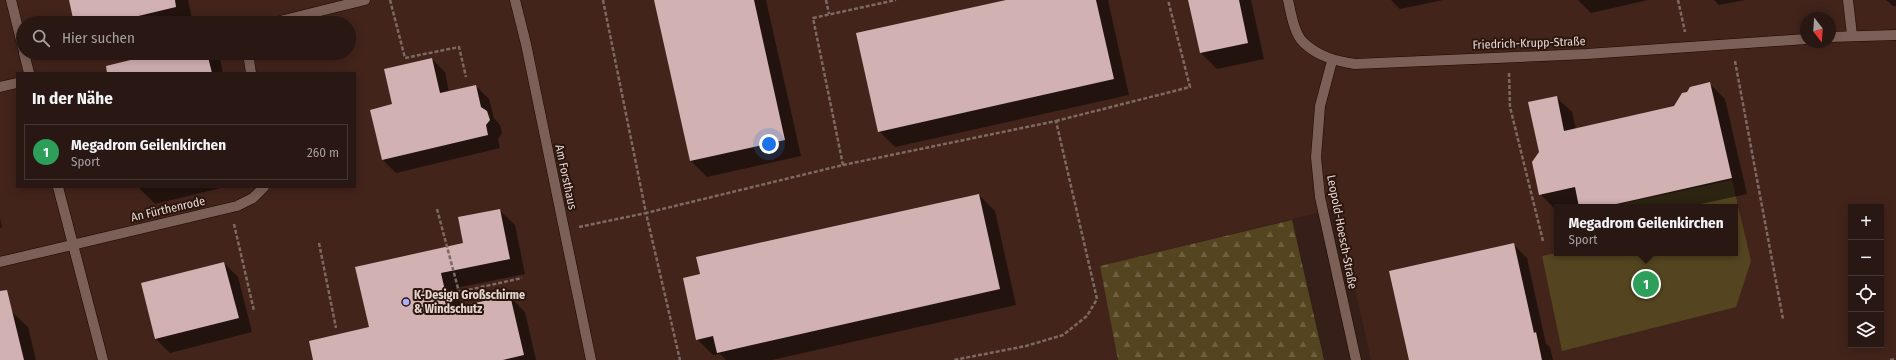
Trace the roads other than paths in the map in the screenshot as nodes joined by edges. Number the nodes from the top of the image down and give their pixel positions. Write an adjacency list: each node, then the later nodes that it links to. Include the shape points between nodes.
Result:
1 (11, 0): 7 (street)
2 (365, 0): 6 (street)
3 (515, 0): 24 (street, Am Forsthaus)
4 (1288, 0): 14 (street, Friedrich-Krupp-Straße, via 1296,29 1304,43)
5 (1848, 0): 8 (street)
6 (300, 16)
7 (16, 20)
8 (1852, 35): 9 (street); 10 (street)
9 (1896, 35)
10 (1836, 36)
11 (1800, 39): 14 (street, Friedrich-Krupp-Straße, via 1508,57 1355,64)
12 (26, 60): 15 (street)
13 (249, 60): 16 (street)
14 (1332, 61): 25 (street, Leopold-Hoesch-Straße, via 1320,106 1316,157 1320,197)
15 (29, 72)
16 (251, 72)
17 (16, 83): 18 (street)
18 (0, 87)
19 (58, 188): 21 (street)
20 (263, 188): 21 (street, An Fürthenrode, via 253,198 231,208)
21 (73, 244): 22 (street, An Fürthenrode); 23 (street)
22 (0, 262)
23 (103, 360)
24 (591, 360)
25 (1356, 360)

